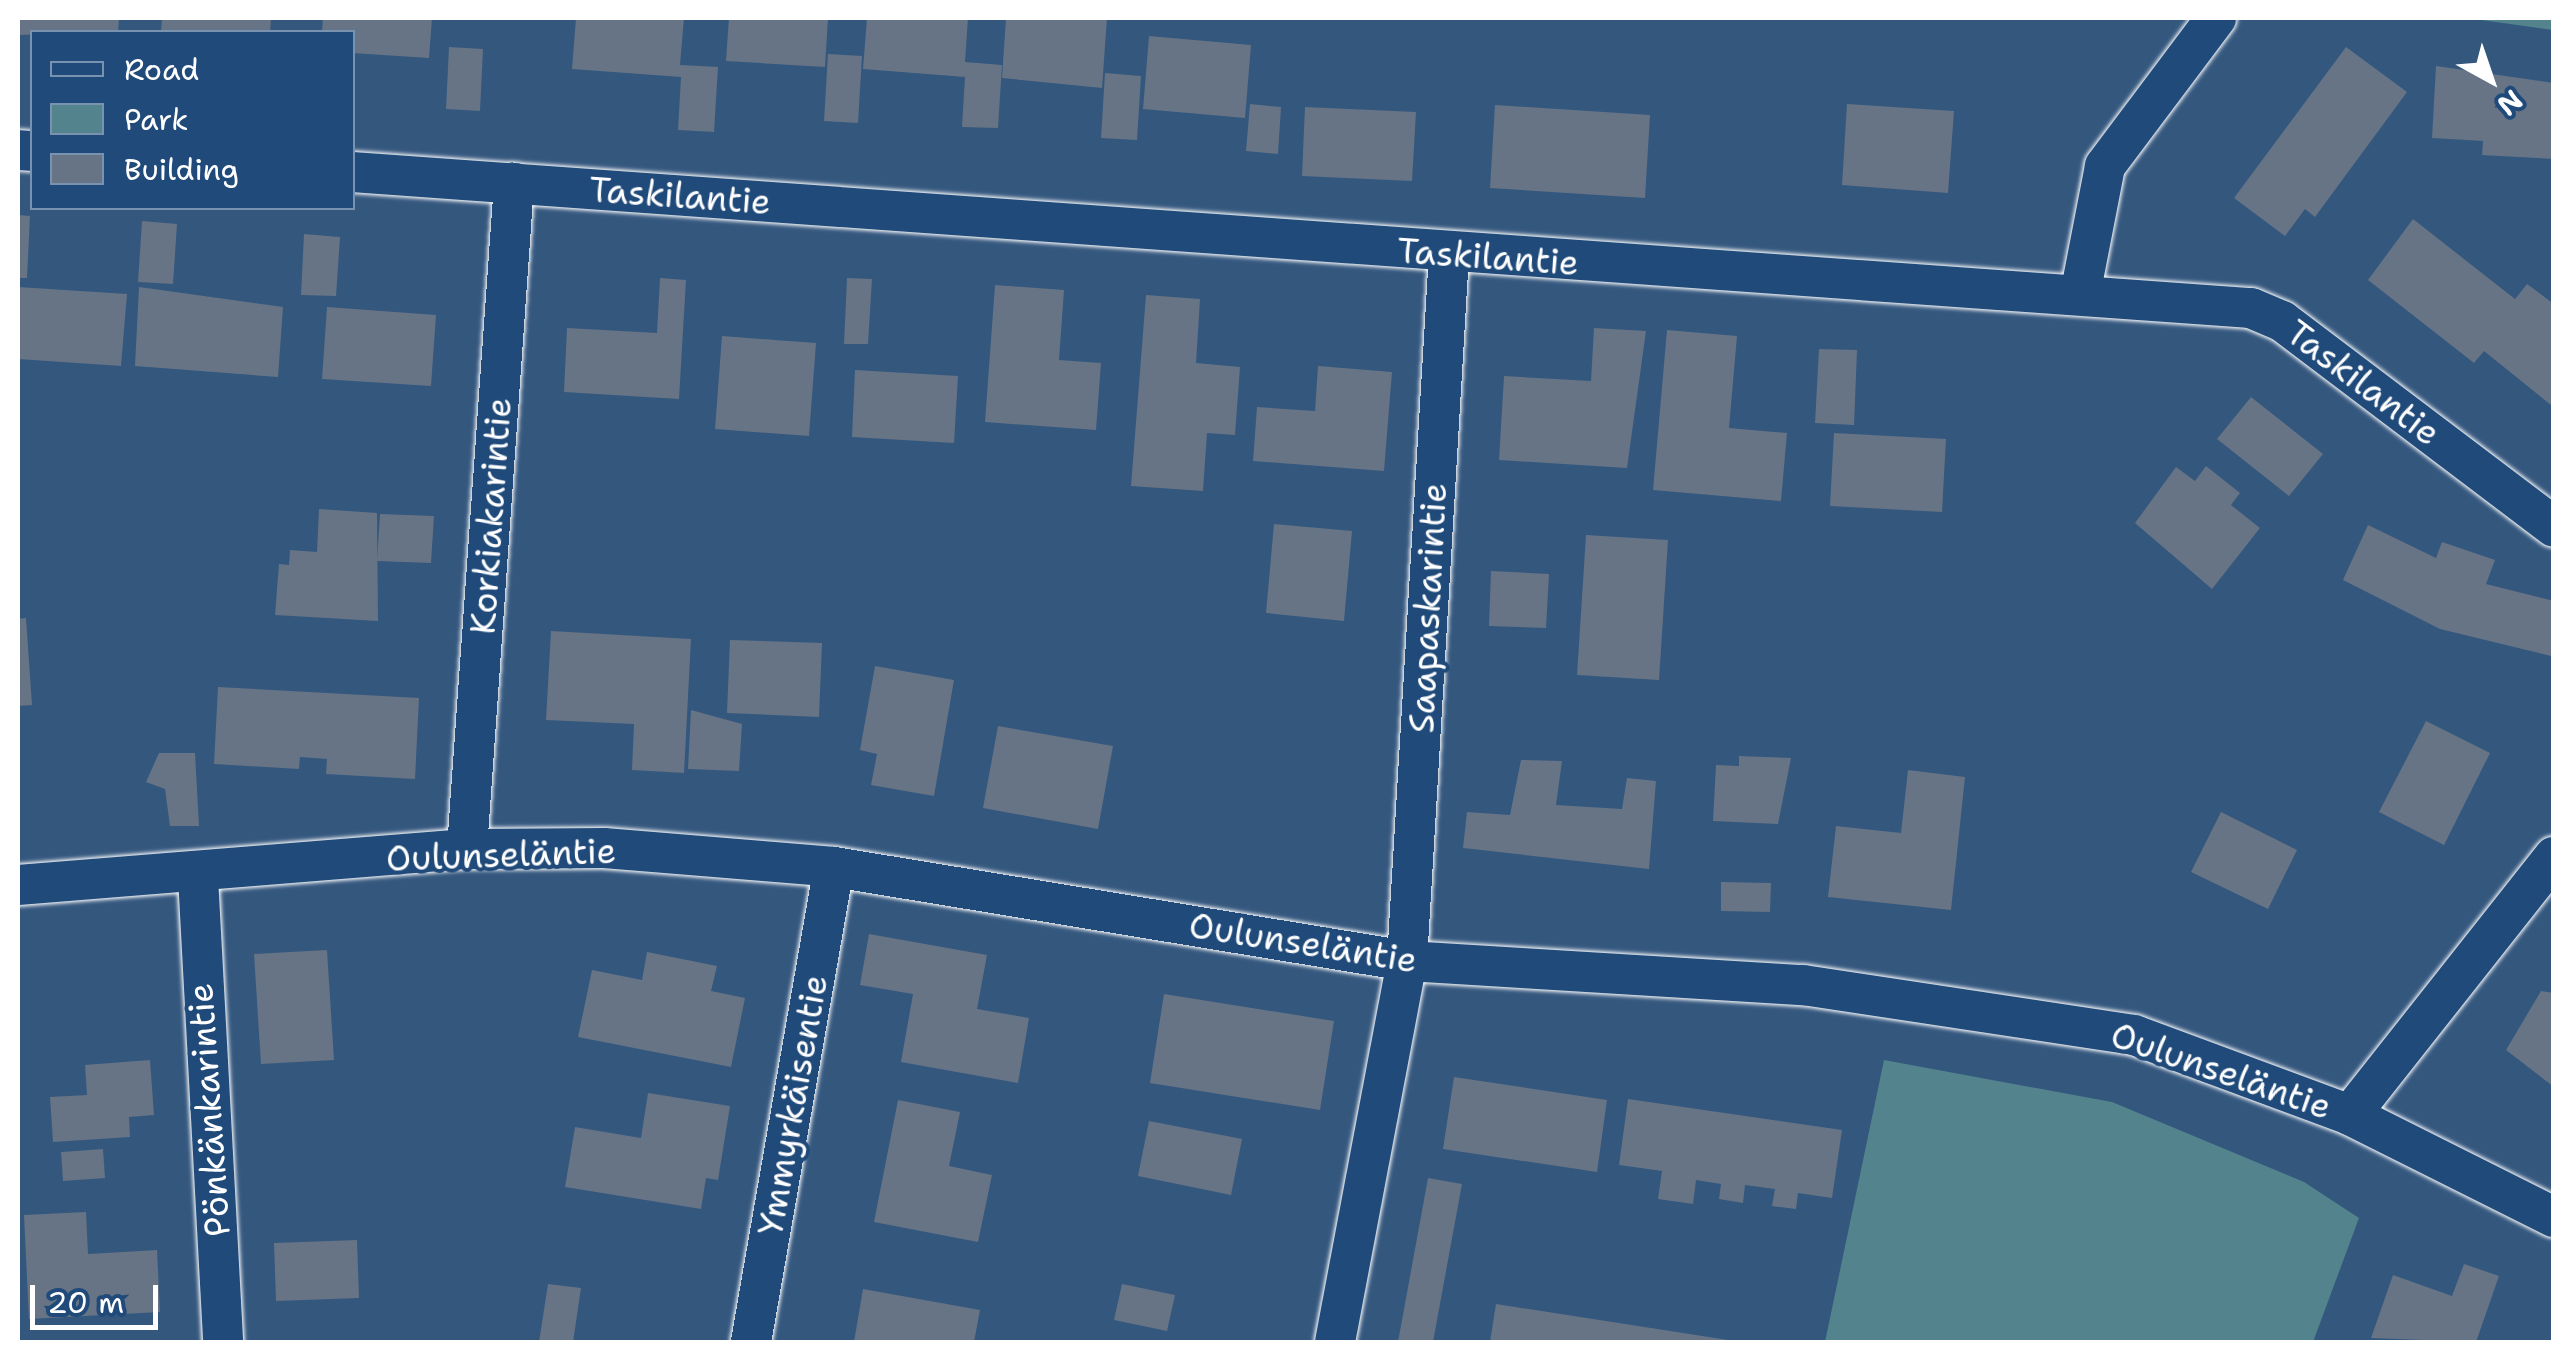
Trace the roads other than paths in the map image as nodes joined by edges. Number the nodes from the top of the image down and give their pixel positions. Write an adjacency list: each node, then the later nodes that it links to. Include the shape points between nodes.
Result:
1 (2216, 18): 5 (street, via 2105,166)
2 (355, 172): 3 (street, Taskilantie)
3 (514, 183): 4 (street, Taskilantie); 7 (street, Korkiakarintie)
4 (1449, 255): 5 (street, Taskilantie); 12 (street, Saapaskarintie)
5 (2080, 295): 6 (street, Taskilantie, via 2251,308 2282,320)
6 (2554, 526)
7 (467, 849): 9 (street, Oulunseläntie, via 604,848); 10 (street, Oulunseläntie)
8 (2554, 857): 13 (street)
9 (834, 867): 12 (street, Oulunseläntie); 16 (street, Ymmyrkäisentie)
10 (198, 877): 11 (street, Oulunseläntie); 15 (street, Pönkänkarintie)
11 (18, 885)
12 (1408, 962): 13 (street, Oulunseläntie, via 1803,986 2134,1035); 17 (street)
13 (2350, 1115): 14 (street, Oulunseläntie)
14 (2554, 1217)
15 (223, 1342)
16 (751, 1342)
17 (1335, 1342)

